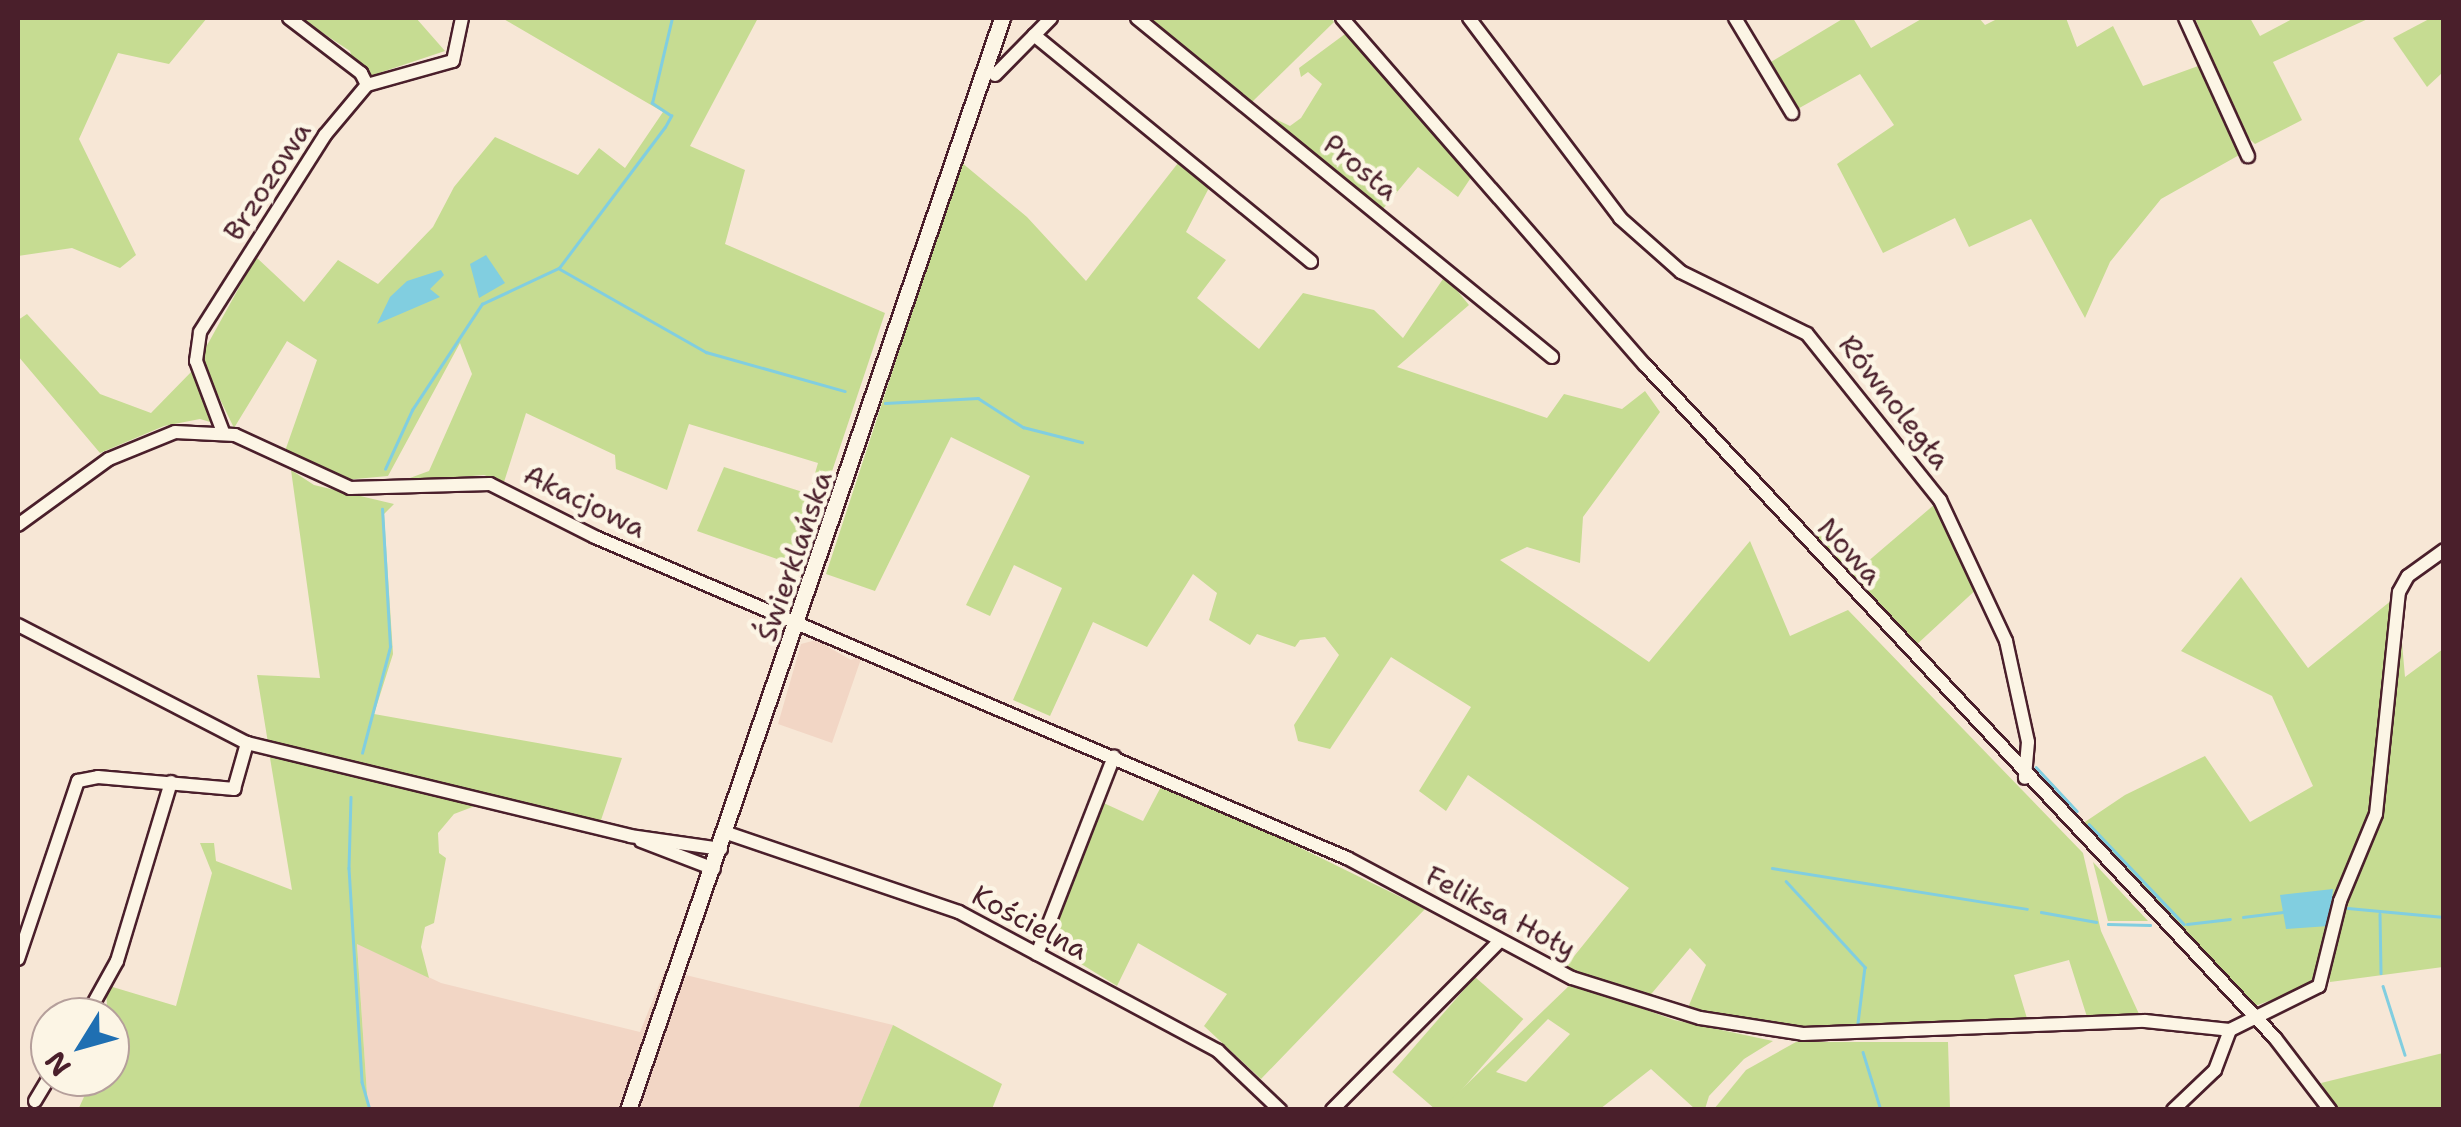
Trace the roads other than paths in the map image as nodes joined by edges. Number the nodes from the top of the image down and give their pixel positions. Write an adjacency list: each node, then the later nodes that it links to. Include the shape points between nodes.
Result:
1 (290, 18): 12 (street, via 361,73)
2 (462, 18): 12 (street, via 453,61)
3 (1002, 18): 20 (main road, Świerklańska)
4 (1051, 18): 10 (street)
5 (1137, 18): 16 (street, Prosta)
6 (1342, 18): 24 (street, Nowa, via 1634,352)
7 (1469, 18): 24 (street, Równoległa, via 1640,239 1681,272 1807,334 1940,500 2006,641 2028,742)
8 (1735, 18): 13 (street)
9 (2184, 18): 14 (street)
10 (1034, 36): 11 (street); 15 (street)
11 (995, 74)
12 (367, 85): 17 (street, Brzozowa, via 324,135 196,340 196,362)
13 (1792, 114)
14 (2248, 156)
15 (1311, 262)
16 (1552, 357)
17 (222, 432): 18 (street, Akacjowa, via 175,432 139,444); 20 (street, Akacjowa, via 350,488 500,487 595,537)
18 (18, 525)
19 (2444, 550): 33 (street, via 2408,576 2399,592 2376,814 2340,902 2319,986)
20 (798, 624): 23 (street, Feliksa Hoły); 27 (main road, Świerklańska)
21 (18, 625): 22 (street)
22 (247, 743): 25 (street, via 234,789); 26 (street)
23 (1114, 756): 29 (street, Feliksa Hoły, via 1347,858); 30 (street)
24 (2025, 778): 33 (street, Nowa)
25 (171, 782): 31 (street, via 90,776 76,783); 32 (street, via 117,960)
26 (630, 836): 27 (street, Kościelna); 28 (street)
27 (724, 841): 28 (main road, Świerklańska); 30 (street, Kościelna, via 943,904)
28 (714, 869): 39 (main road, Świerklańska)
29 (1499, 942): 35 (street, Feliksa Hoły, via 1572,978 1700,1018 1803,1034 2145,1022); 41 (street)
30 (1037, 954): 40 (street, Kościelna, via 1218,1051)
31 (18, 960)
32 (97, 997)
33 (2254, 1016): 34 (street); 43 (street, Nowa)
34 (2230, 1030): 35 (street, Feliksa Hoły); 36 (street)
35 (2200, 1032): 36 (street)
36 (2218, 1061): 42 (street, via 2197,1093)
37 (37, 1097): 38 (street)
38 (35, 1101)
39 (628, 1110)
40 (1280, 1110)
41 (1332, 1110)
42 (2173, 1110)
43 (2330, 1110)

